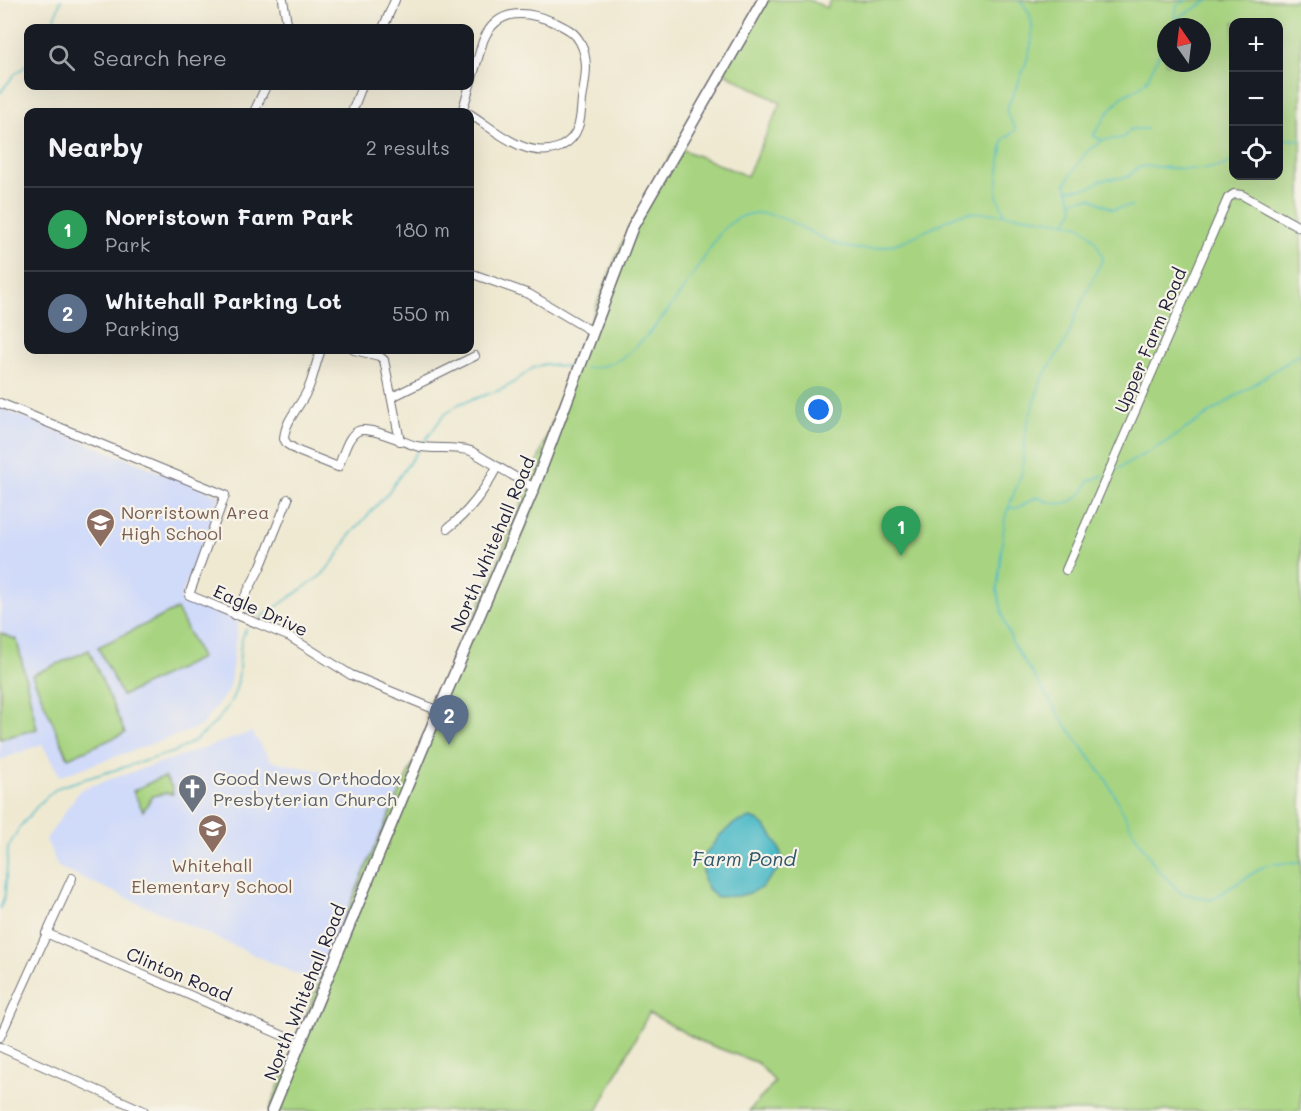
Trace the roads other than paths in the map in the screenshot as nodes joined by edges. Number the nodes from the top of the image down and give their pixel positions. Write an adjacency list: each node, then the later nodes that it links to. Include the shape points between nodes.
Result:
1 (283, 0): 4 (street)
2 (395, 0): 5 (street)
3 (763, 0): 16 (main road, North Whitehall Road, via 633,226)
4 (287, 24)
5 (385, 24)
6 (474, 79): 13 (street, via 486,34 497,21 515,14 531,14 568,28 585,53 587,66 578,129 565,144 548,151 523,147)
7 (264, 90): 10 (street)
8 (360, 90): 11 (street)
9 (471, 90): 12 (street)
10 (256, 108)
11 (354, 108)
12 (467, 108)
13 (474, 117)
14 (1301, 228): 27 (street, Upper Farm Road, via 1242,195 1228,198)
15 (474, 274): 16 (street, via 529,294)
16 (594, 332): 24 (main road, North Whitehall Road)
17 (320, 354): 22 (street, via 309,388 284,434 287,444 338,467 357,432 374,432)
18 (374, 354): 20 (street, via 384,360)
19 (475, 356): 20 (street)
20 (392, 397): 22 (street)
21 (0, 403): 28 (street, Eagle Drive, via 225,495 189,595)
22 (400, 441): 23 (street, via 418,447 460,448)
23 (497, 467): 24 (street); 26 (street, via 477,499)
24 (534, 488): 29 (main road, North Whitehall Road)
25 (288, 499): 28 (street, via 260,568)
26 (448, 528)
27 (1066, 570)
28 (235, 615): 29 (street, Eagle Drive, via 290,637 361,680)
29 (440, 711): 33 (main road, North Whitehall Road)
30 (72, 878): 31 (street)
31 (46, 933): 32 (street); 33 (street, Clinton Road)
32 (0, 1037)
33 (300, 1043): 36 (main road, North Whitehall Road)
34 (0, 1047): 35 (street)
35 (144, 1111)
36 (272, 1111)

